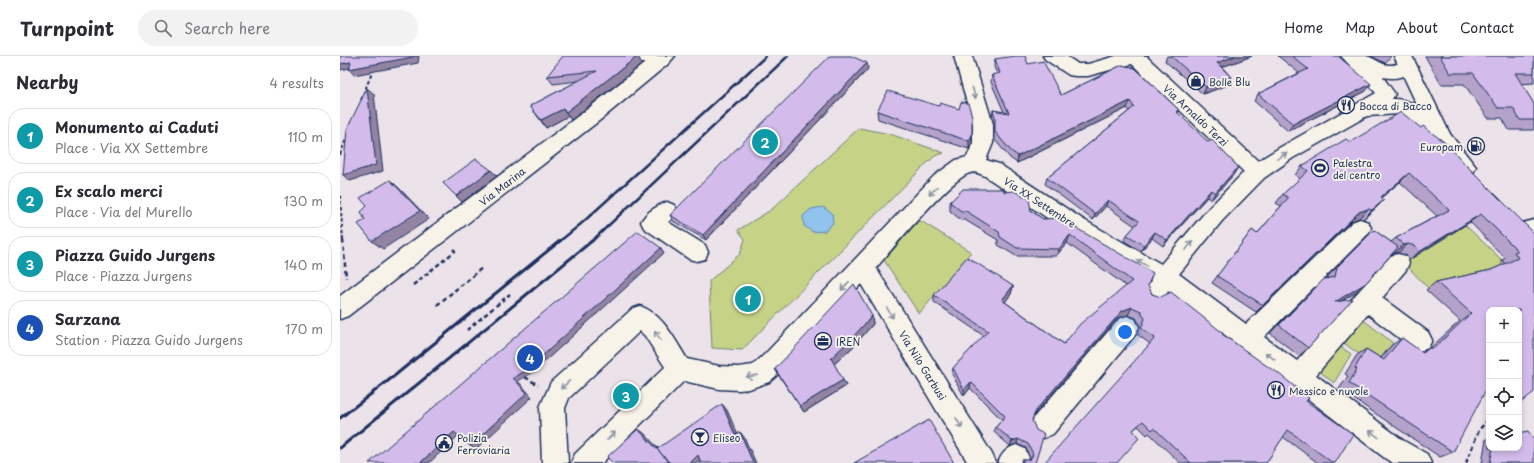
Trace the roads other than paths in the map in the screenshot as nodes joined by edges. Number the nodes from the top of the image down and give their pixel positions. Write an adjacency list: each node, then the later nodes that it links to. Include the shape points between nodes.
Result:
1 (637, 56): 6 (street)
2 (963, 56): 10 (street, one-way to 10, via 983,124 983,143)
3 (1052, 56): 4 (street, Via Arnaldo Terzi, via 1076,70 1088,70)
4 (1136, 56): 11 (street, Via Arnaldo Terzi)
5 (1351, 56): 7 (street, via 1381,86); 7 (street, via 1388,72 1403,70)
6 (664, 58): 22 (street, Via Marina)
7 (1397, 75): 8 (street, via 1383,98); 9 (street, via 1419,87)
8 (1362, 110): 9 (street, via 1396,106 1406,109 1417,115); 11 (street, one-way to 8)
9 (1442, 138): 12 (street)
10 (974, 164): 19 (street, one-way to 19, via 963,166 942,182); 20 (street, Via XX Settembre, one-way to 10, via 992,170)
11 (1257, 172): 20 (street, one-way to 11, via 1215,215)
12 (1481, 183)
13 (667, 211): 17 (street, via 652,222)
14 (1511, 215): 16 (street)
15 (1360, 228): 24 (street, via 1313,277 1256,329)
16 (1531, 232)
17 (698, 252)
18 (1398, 263): 21 (street)
19 (863, 268): 26 (street, one-way to 26, via 775,361 758,375 736,379 724,378); 32 (street, Via Nilo Garbusi, one-way to 32)
20 (1160, 284): 24 (street, Via XX Settembre)
21 (1357, 304): 25 (street); 27 (street)
22 (344, 306)
23 (1127, 327): 28 (street)
24 (1248, 340): 27 (street, Via XX Settembre, one-way to 24)
25 (1420, 340)
26 (680, 368): 30 (street, one-way to 30, via 653,328 640,316 560,390 552,407); 31 (street, one-way to 26)
27 (1298, 377): 29 (street, Via XX Settembre, one-way to 27)
28 (1044, 426)
29 (1389, 456): 33 (street, Via XX Settembre)
30 (555, 463)
31 (584, 463)
32 (983, 463)
33 (1418, 463)

